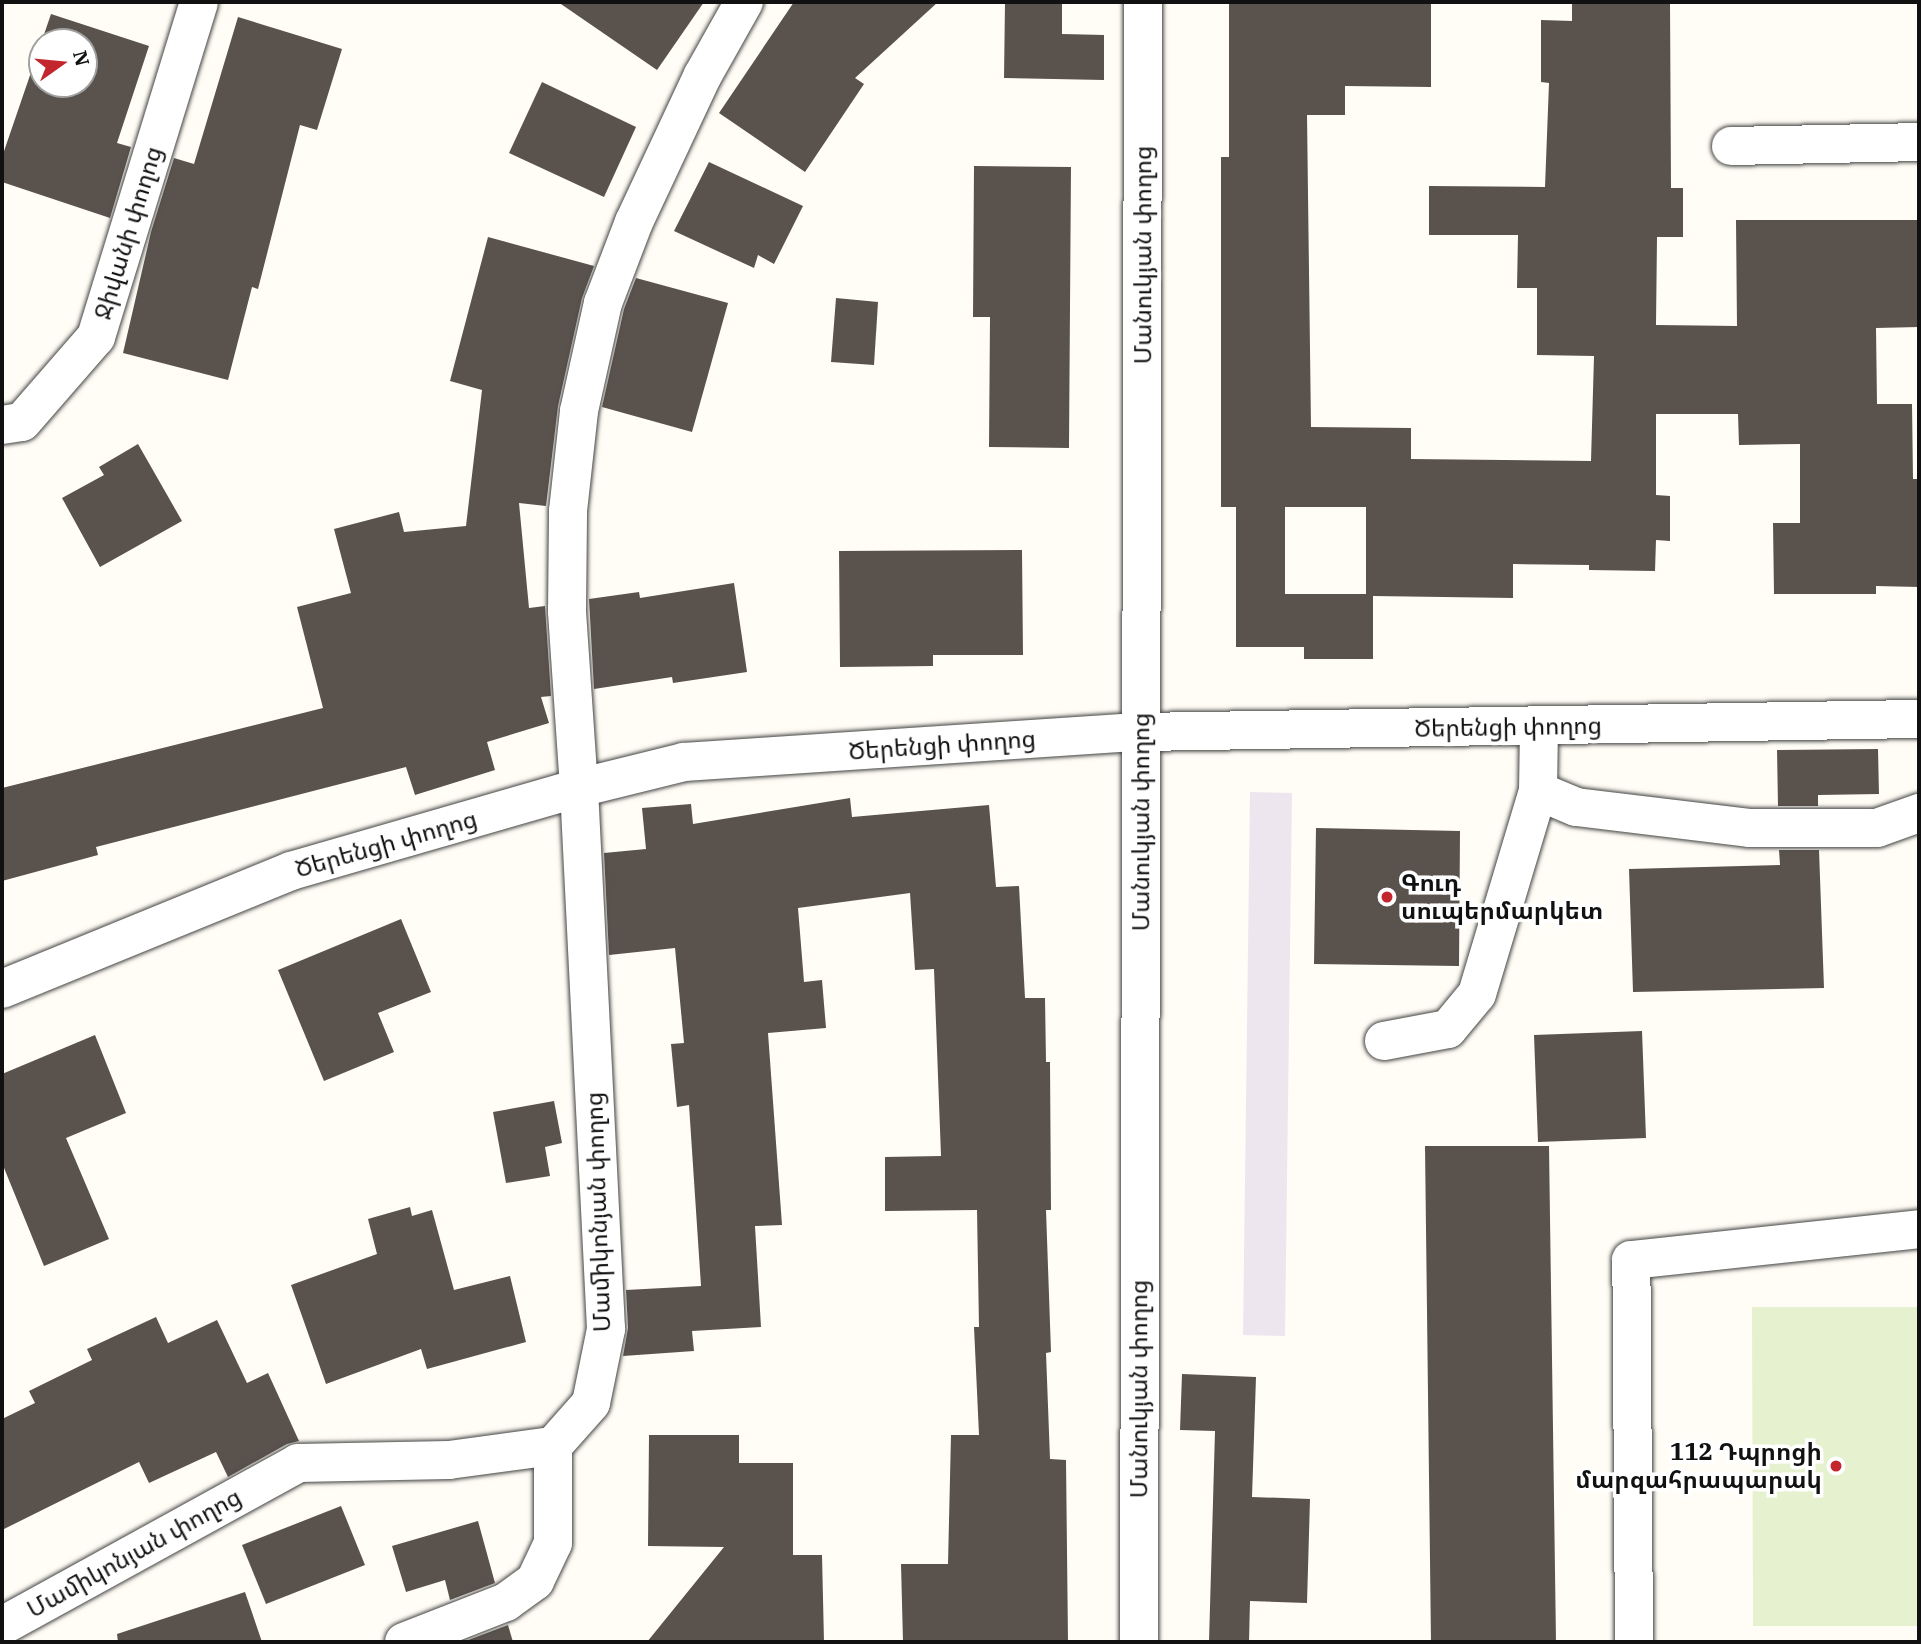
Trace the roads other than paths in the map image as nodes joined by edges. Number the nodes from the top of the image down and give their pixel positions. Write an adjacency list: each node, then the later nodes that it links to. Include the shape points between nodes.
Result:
1 (199, 2): 6 (street, Ջիվանի փողոց, via 96,337 22,422)
2 (744, 2): 10 (street, Մամիկոնյան փողոց, via 703,75 634,222 603,303 582,398 568,511 567,598)
3 (1143, 2): 9 (street, Մանուկյան փողոց)
4 (1919, 142): 5 (street)
5 (1731, 146)
6 (2, 425)
7 (1919, 719): 8 (street, Ծերենցի փողոց)
8 (1539, 727): 9 (street, Ծերենցի փողոց); 11 (street)
9 (1141, 732): 10 (street, Ծերենցի փողոց, via 684,762); 19 (street, Մանուկյան փողոց)
10 (579, 788): 13 (street, Ծերենցի փողոց, via 291,871); 16 (street, Մամիկոնյան փողոց, via 606,1329 591,1403)
11 (1538, 791): 12 (street, via 1576,807 1749,828 1877,828); 14 (street, via 1477,994 1448,1029)
12 (1919, 813)
13 (2, 989)
14 (1384, 1041)
15 (1919, 1229): 20 (street, via 1631,1260)
16 (552, 1446): 17 (street, Մամիկոնյան փողոց, via 449,1460 298,1463); 18 (street, via 553,1543 535,1581 506,1602)
17 (2, 1626)
18 (404, 1642)
19 (1139, 1642)
20 (1634, 1642)

